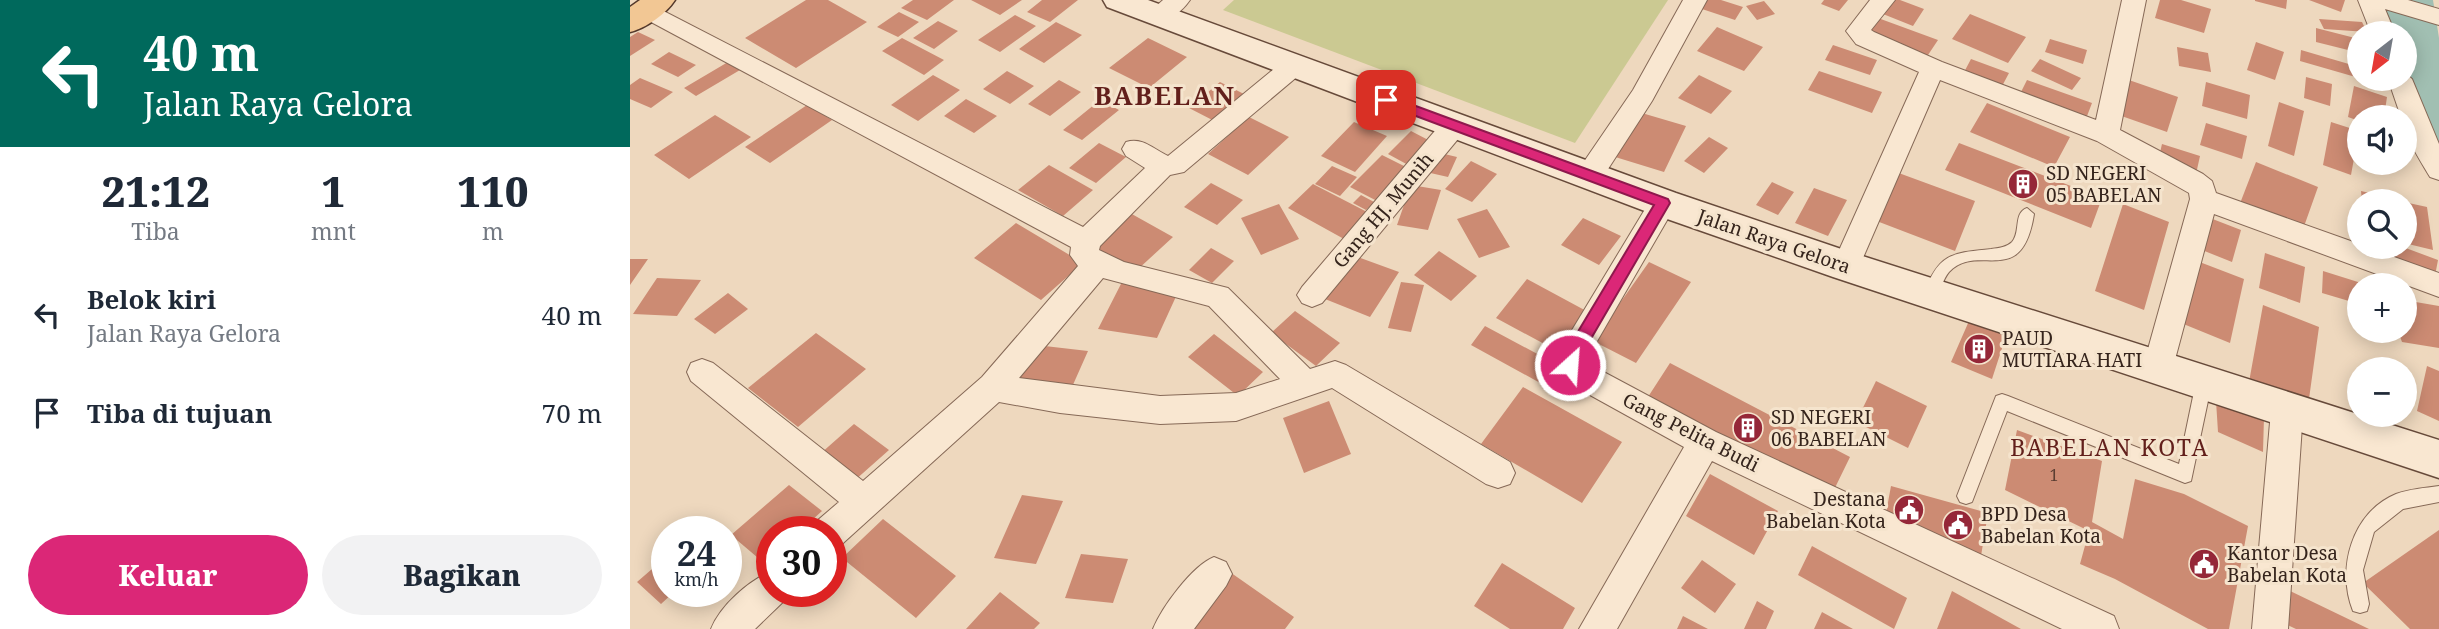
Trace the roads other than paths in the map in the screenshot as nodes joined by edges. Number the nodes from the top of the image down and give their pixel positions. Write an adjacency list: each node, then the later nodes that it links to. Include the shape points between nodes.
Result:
1 (1118, 0): 7 (street, Jalan Raya Gelora)
2 (1695, 0): 19 (street, via 1643,94)
3 (1883, 0): 12 (street, via 1858,32)
4 (2134, 0): 15 (street)
5 (2370, 0): 10 (street)
6 (2381, 0): 9 (street)
7 (1168, 7): 11 (street, Jalan Raya Gelora)
8 (645, 11): 23 (street)
9 (2439, 17)
10 (2378, 21)
11 (1295, 65): 14 (street, Jalan Raya Gelora); 17 (street, via 1189,157)
12 (1933, 68): 15 (street); 24 (street)
13 (2404, 91): 18 (street)
14 (1454, 126): 19 (street, Jalan Raya Gelora); 27 (street, Gang HJ. Munih)
15 (2106, 134): 20 (street, via 2193,181 2202,188)
16 (1135, 149): 17 (street)
17 (1163, 166): 23 (street)
18 (2439, 170)
19 (1589, 176): 21 (street, Jalan Raya Gelora)
20 (2204, 199): 25 (street); 28 (street)
21 (1663, 203): 24 (street, Jalan Raya Gelora); 34 (street, Gang Pelita Budi, via 1569,360 1572,370)
22 (2027, 215): 26 (lane, via 2015,248 1958,259 1944,267)
23 (1091, 253): 31 (street, via 1122,274 1218,296); 32 (street)
24 (1846, 266): 26 (street, Jalan Raya Gelora)
25 (2439, 285)
26 (1932, 293): 28 (street, Jalan Raya Gelora)
27 (1312, 295)
28 (2158, 367): 30 (street, Jalan Raya Gelora)
29 (702, 372): 39 (street)
30 (2204, 382): 33 (street, Jalan Raya Gelora); 38 (lane, via 2185,475 2002,401)
31 (1306, 385): 32 (street, via 1236,407 1160,411); 36 (street, via 1335,374)
32 (993, 387): 39 (street)
33 (2287, 411): 35 (street, Jalan Raya Gelora); 48 (street)
34 (1705, 442): 44 (street); 47 (street, Gang Pelita Budi)
35 (2439, 459)
36 (1499, 473)
37 (2439, 494): 43 (lane, via 2399,501 2367,527 2354,570)
38 (1966, 496)
39 (863, 501): 40 (street)
40 (847, 516)
41 (1214, 574): 46 (street)
42 (756, 603): 45 (street)
43 (2360, 604)
44 (1608, 625)
45 (729, 629)
46 (1171, 629)
47 (2101, 629)
48 (2270, 629)

